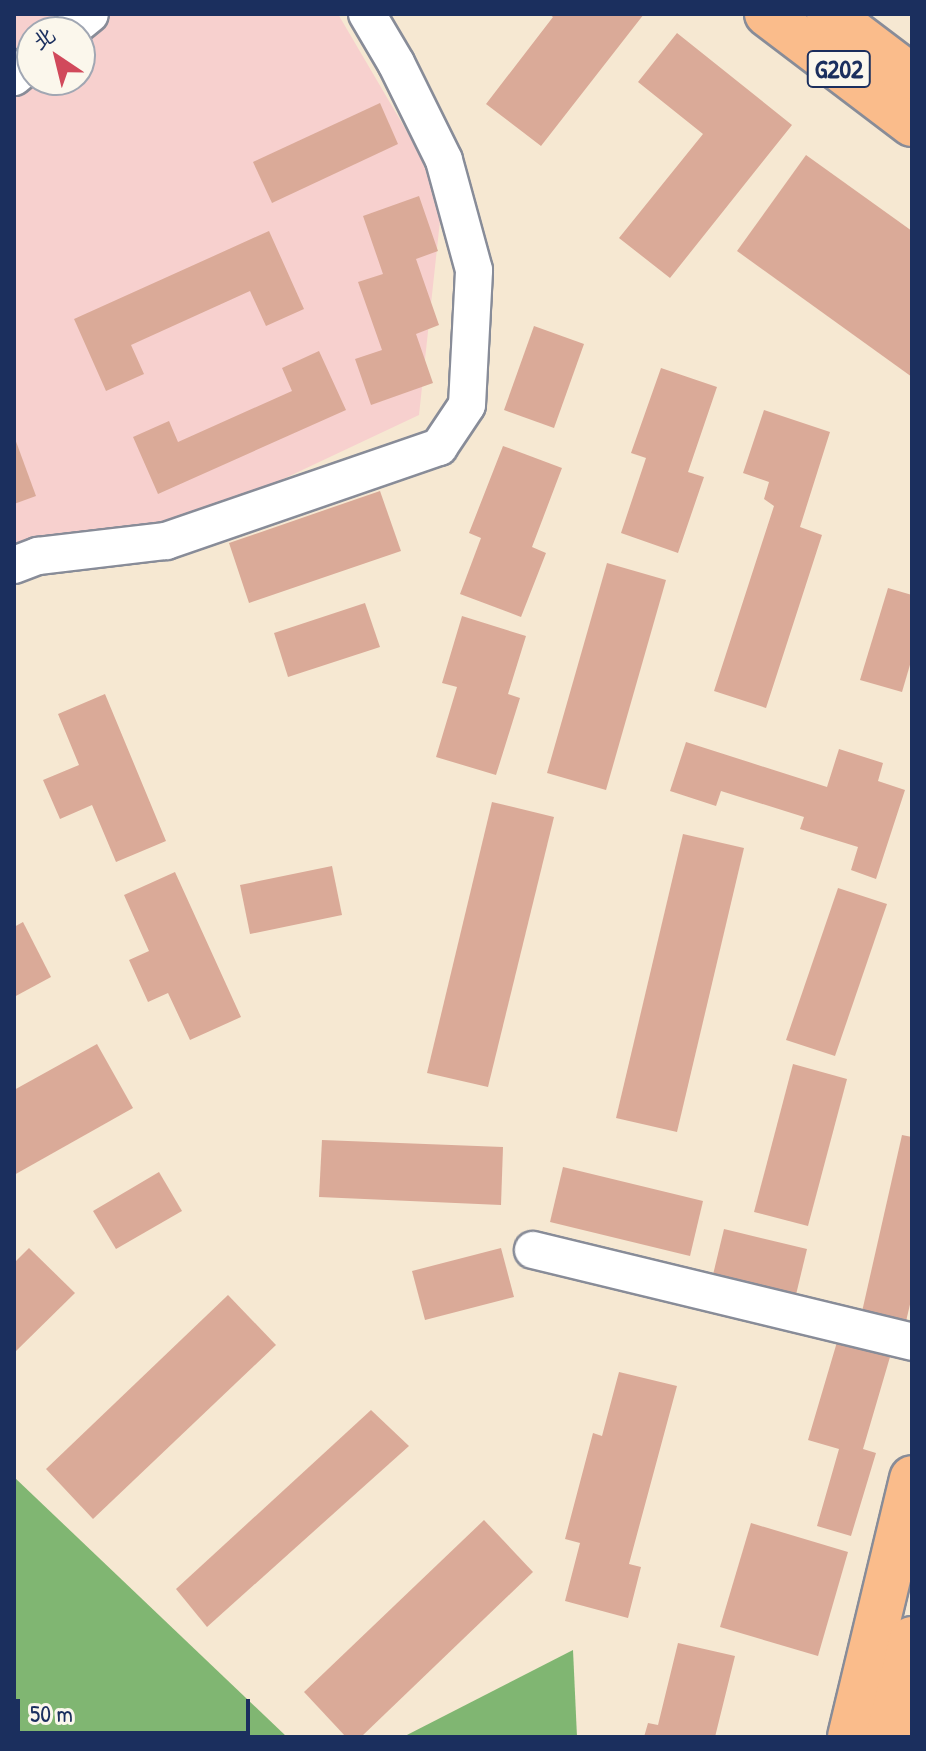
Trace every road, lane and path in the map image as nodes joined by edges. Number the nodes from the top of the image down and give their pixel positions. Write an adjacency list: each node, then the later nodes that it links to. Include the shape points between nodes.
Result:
1 (367, 14): 6 (street, via 444,160 474,270 467,405 439,447 166,541 38,556)
2 (767, 14): 5 (highway, G202)
3 (829, 14): 4 (highway, G202)
4 (912, 77)
5 (912, 124)
6 (14, 565)
7 (533, 1250): 8 (street)
8 (912, 1342)
9 (912, 1478): 11 (highway)
10 (912, 1639): 12 (highway)
11 (850, 1737)
12 (888, 1737)

